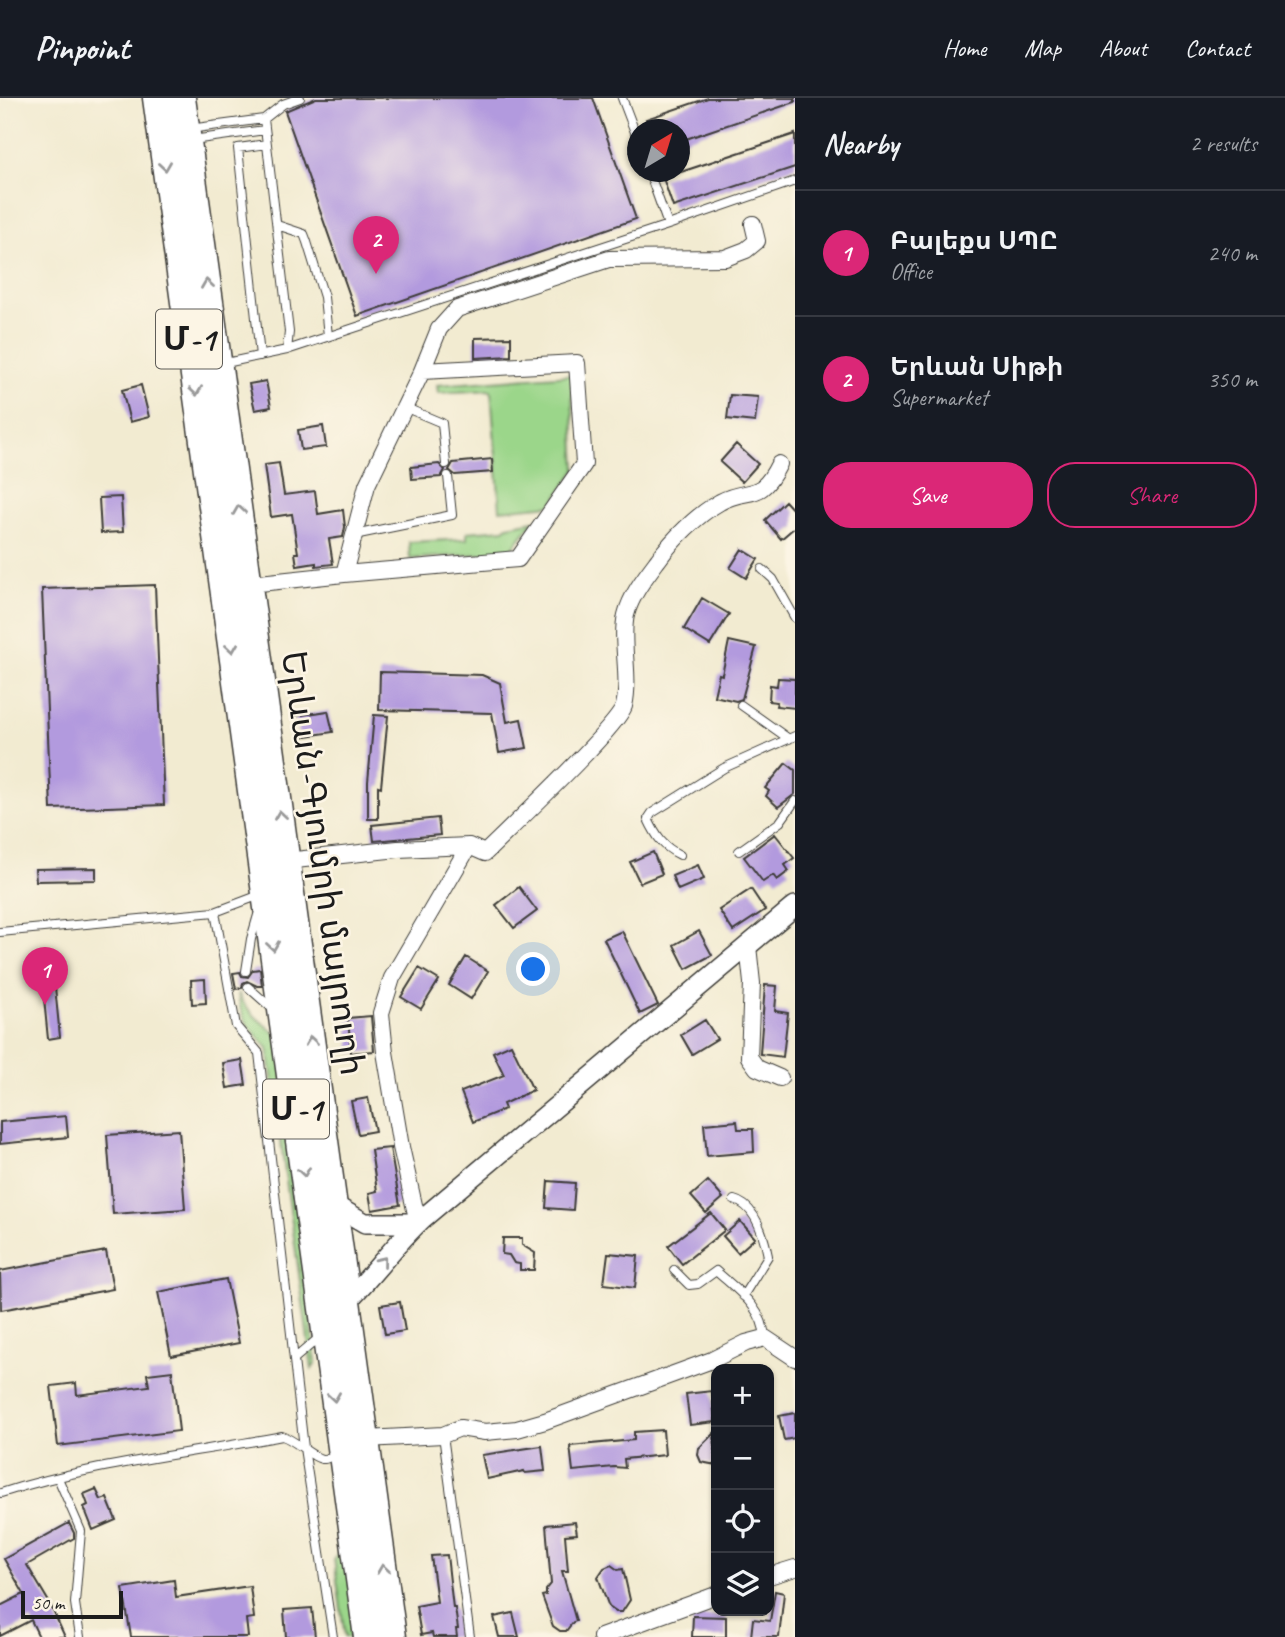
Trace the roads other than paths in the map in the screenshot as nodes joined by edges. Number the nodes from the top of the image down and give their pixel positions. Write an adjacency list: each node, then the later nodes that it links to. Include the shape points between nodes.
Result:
1 (156, 98): 27 (highway, Երևան-Գյումրի մայրուղի / Մ-1, one-way to 27)
2 (182, 98): 8 (highway, Երևան-Գյումրի մայրուղի / Մ-1)
3 (300, 98): 5 (lane)
4 (622, 98): 6 (lane)
5 (264, 119): 7 (lane); 8 (lane)
6 (630, 119)
7 (265, 130): 8 (lane); 9 (lane)
8 (187, 135): 18 (highway, Երևան-Գյումրի մայրուղի / Մ-1, one-way to 8)
9 (267, 144): 13 (lane); 17 (lane, via 238,148)
10 (795, 180): 14 (lane)
11 (653, 182): 14 (lane)
12 (753, 223): 19 (street, via 757,241 725,258 609,259 457,309 439,329)
13 (277, 225): 15 (lane, via 304,234 324,297); 16 (lane)
14 (668, 225): 15 (lane)
15 (328, 336): 16 (lane)
16 (287, 350): 17 (lane)
17 (260, 356): 18 (lane)
18 (218, 365): 27 (highway, Երևան-Գյումրի մայրուղի / Մ-1, one-way to 18)
19 (422, 371): 20 (street); 26 (street, via 577,363 584,464 518,559)
20 (404, 407): 21 (lane, via 442,423); 24 (street, via 367,485)
21 (446, 464)
22 (779, 464): 32 (street, via 763,489 721,502 689,526 659,558 626,616 623,708 485,853)
23 (447, 476): 24 (lane, via 452,515)
24 (354, 536): 26 (street)
25 (762, 569): 28 (lane, via 773,579)
26 (344, 574): 27 (street)
27 (240, 581): 35 (highway, Երևան-Գյումրի մայրուղի / Մ-1, one-way to 27); 36 (highway, Երևան-Գյումրի մայրուղի / Մ-1, one-way to 36)
28 (795, 618)
29 (741, 705): 30 (lane)
30 (792, 738): 34 (lane, via 724,768 652,813 649,819 654,832 666,848)
31 (795, 801): 33 (lane, via 780,822)
32 (469, 846): 35 (street); 47 (street, via 392,978 381,1013 401,1147)
33 (739, 851)
34 (680, 855)
35 (286, 861): 46 (highway, Երևան-Գյումրի մայրուղի / Մ-1, one-way to 35)
36 (266, 893): 38 (lane); 41 (lane); 43 (highway, Երևան-Գյումրի մայրուղի / Մ-1, one-way to 43)
37 (795, 906): 40 (street)
38 (215, 912): 39 (lane); 54 (lane, via 236,1026 259,1053)
39 (0, 932)
40 (748, 946): 44 (street, via 749,1057 757,1068); 47 (street)
41 (246, 971)
42 (248, 987): 43 (lane)
43 (284, 1019): 51 (highway, Երևան-Գյումրի մայրուղի / Մ-1, one-way to 51)
44 (779, 1078)
45 (734, 1200): 49 (lane, via 749,1208 768,1256)
46 (334, 1205): 47 (street, via 365,1223); 50 (highway, Երևան-Գյումրի մայրուղի / Մ-1)
47 (418, 1223): 50 (street, one-way to 47)
48 (674, 1270): 49 (lane, via 689,1285 716,1271)
49 (743, 1296): 52 (lane, via 764,1322)
50 (348, 1300): 56 (highway, Երևան-Գյումրի մայրուղի / Մ-1)
51 (326, 1332): 54 (lane); 58 (highway, Երևան-Գյումրի մայրուղի / Մ-1, one-way to 58)
52 (765, 1338): 53 (street); 55 (street, via 545,1421 517,1429 460,1429)
53 (793, 1352)
54 (294, 1359): 57 (lane)
55 (443, 1435): 56 (street); 68 (lane)
56 (366, 1439): 67 (highway, Երևան-Գյումրի մայրուղի / Մ-1, one-way to 56)
57 (304, 1448): 58 (lane, via 327,1460); 59 (lane, via 282,1436); 65 (lane)
58 (341, 1450): 66 (highway, Երևան-Գյումրի մայրուղի / Մ-1)
59 (58, 1478): 60 (lane); 64 (lane, via 81,1531 75,1602)
60 (1, 1493)
61 (795, 1568): 62 (street)
62 (774, 1574)
63 (711, 1597): 69 (street)
64 (80, 1637)
65 (333, 1637)
66 (367, 1637)
67 (393, 1637)
68 (470, 1637)
69 (601, 1637)

